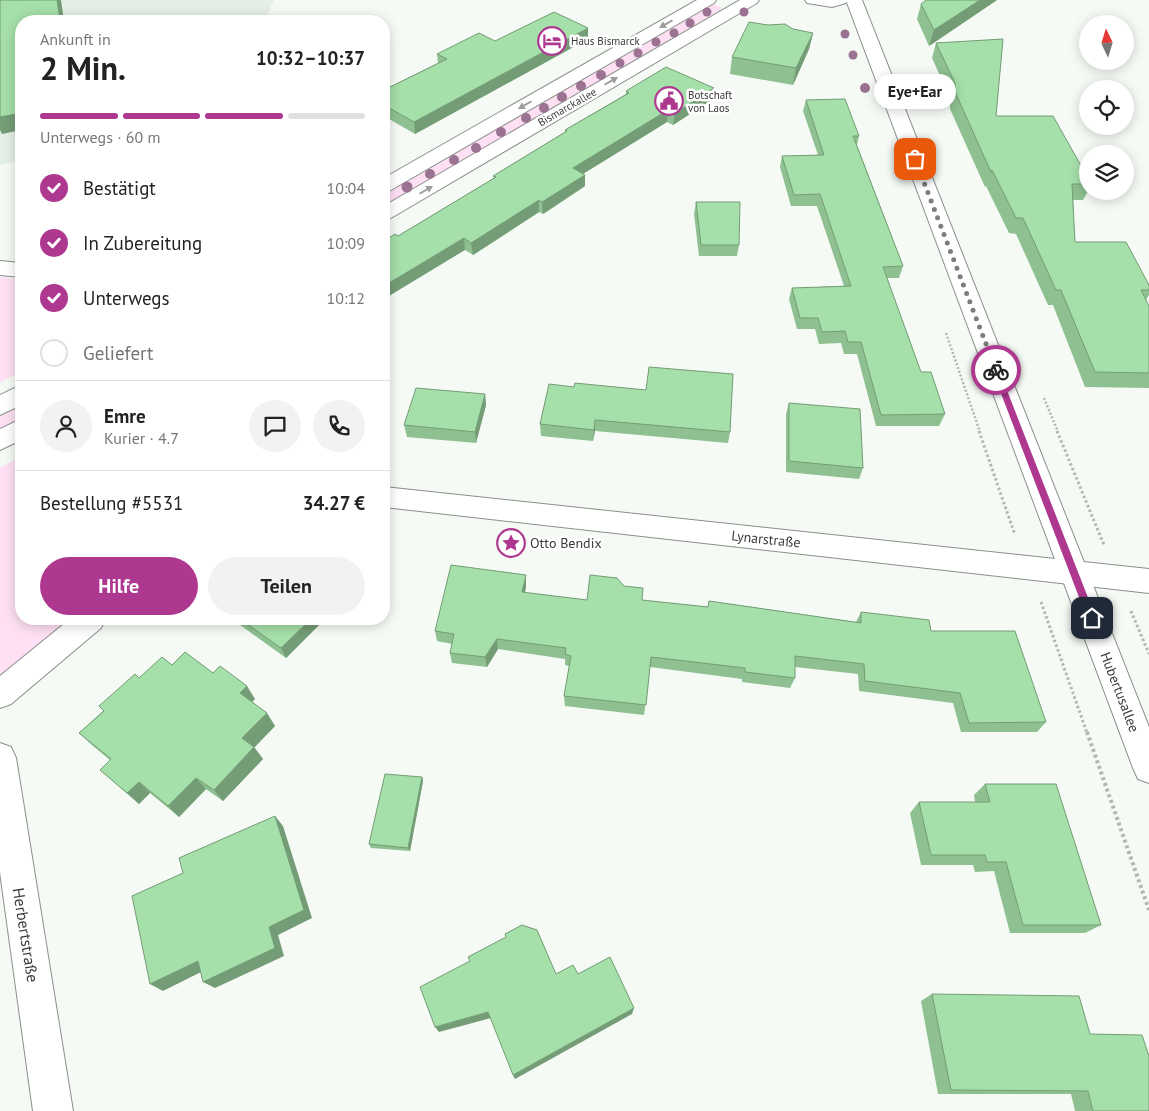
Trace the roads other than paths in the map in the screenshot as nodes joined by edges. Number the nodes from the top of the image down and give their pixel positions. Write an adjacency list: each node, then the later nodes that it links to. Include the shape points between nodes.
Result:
1 (708, 0): 6 (street, Bismarckallee, one-way to 6)
2 (751, 0): 7 (street, Bismarckallee, one-way to 2)
3 (813, 0): 4 (street)
4 (840, 0)
5 (854, 0): 15 (street, Hubertusallee)
6 (390, 183)
7 (390, 211)
8 (0, 268): 9 (street)
9 (15, 269)
10 (15, 397): 11 (street)
11 (0, 406)
12 (15, 432): 13 (street)
13 (0, 441)
14 (390, 498): 15 (street, Lynarstraße)
15 (1074, 572): 16 (street, Lynarstraße); 20 (street, Hubertusallee)
16 (1149, 580)
17 (84, 625): 18 (street)
18 (0, 694)
19 (0, 758): 21 (street, Herbertstraße)
20 (1149, 768)
21 (53, 1111)

